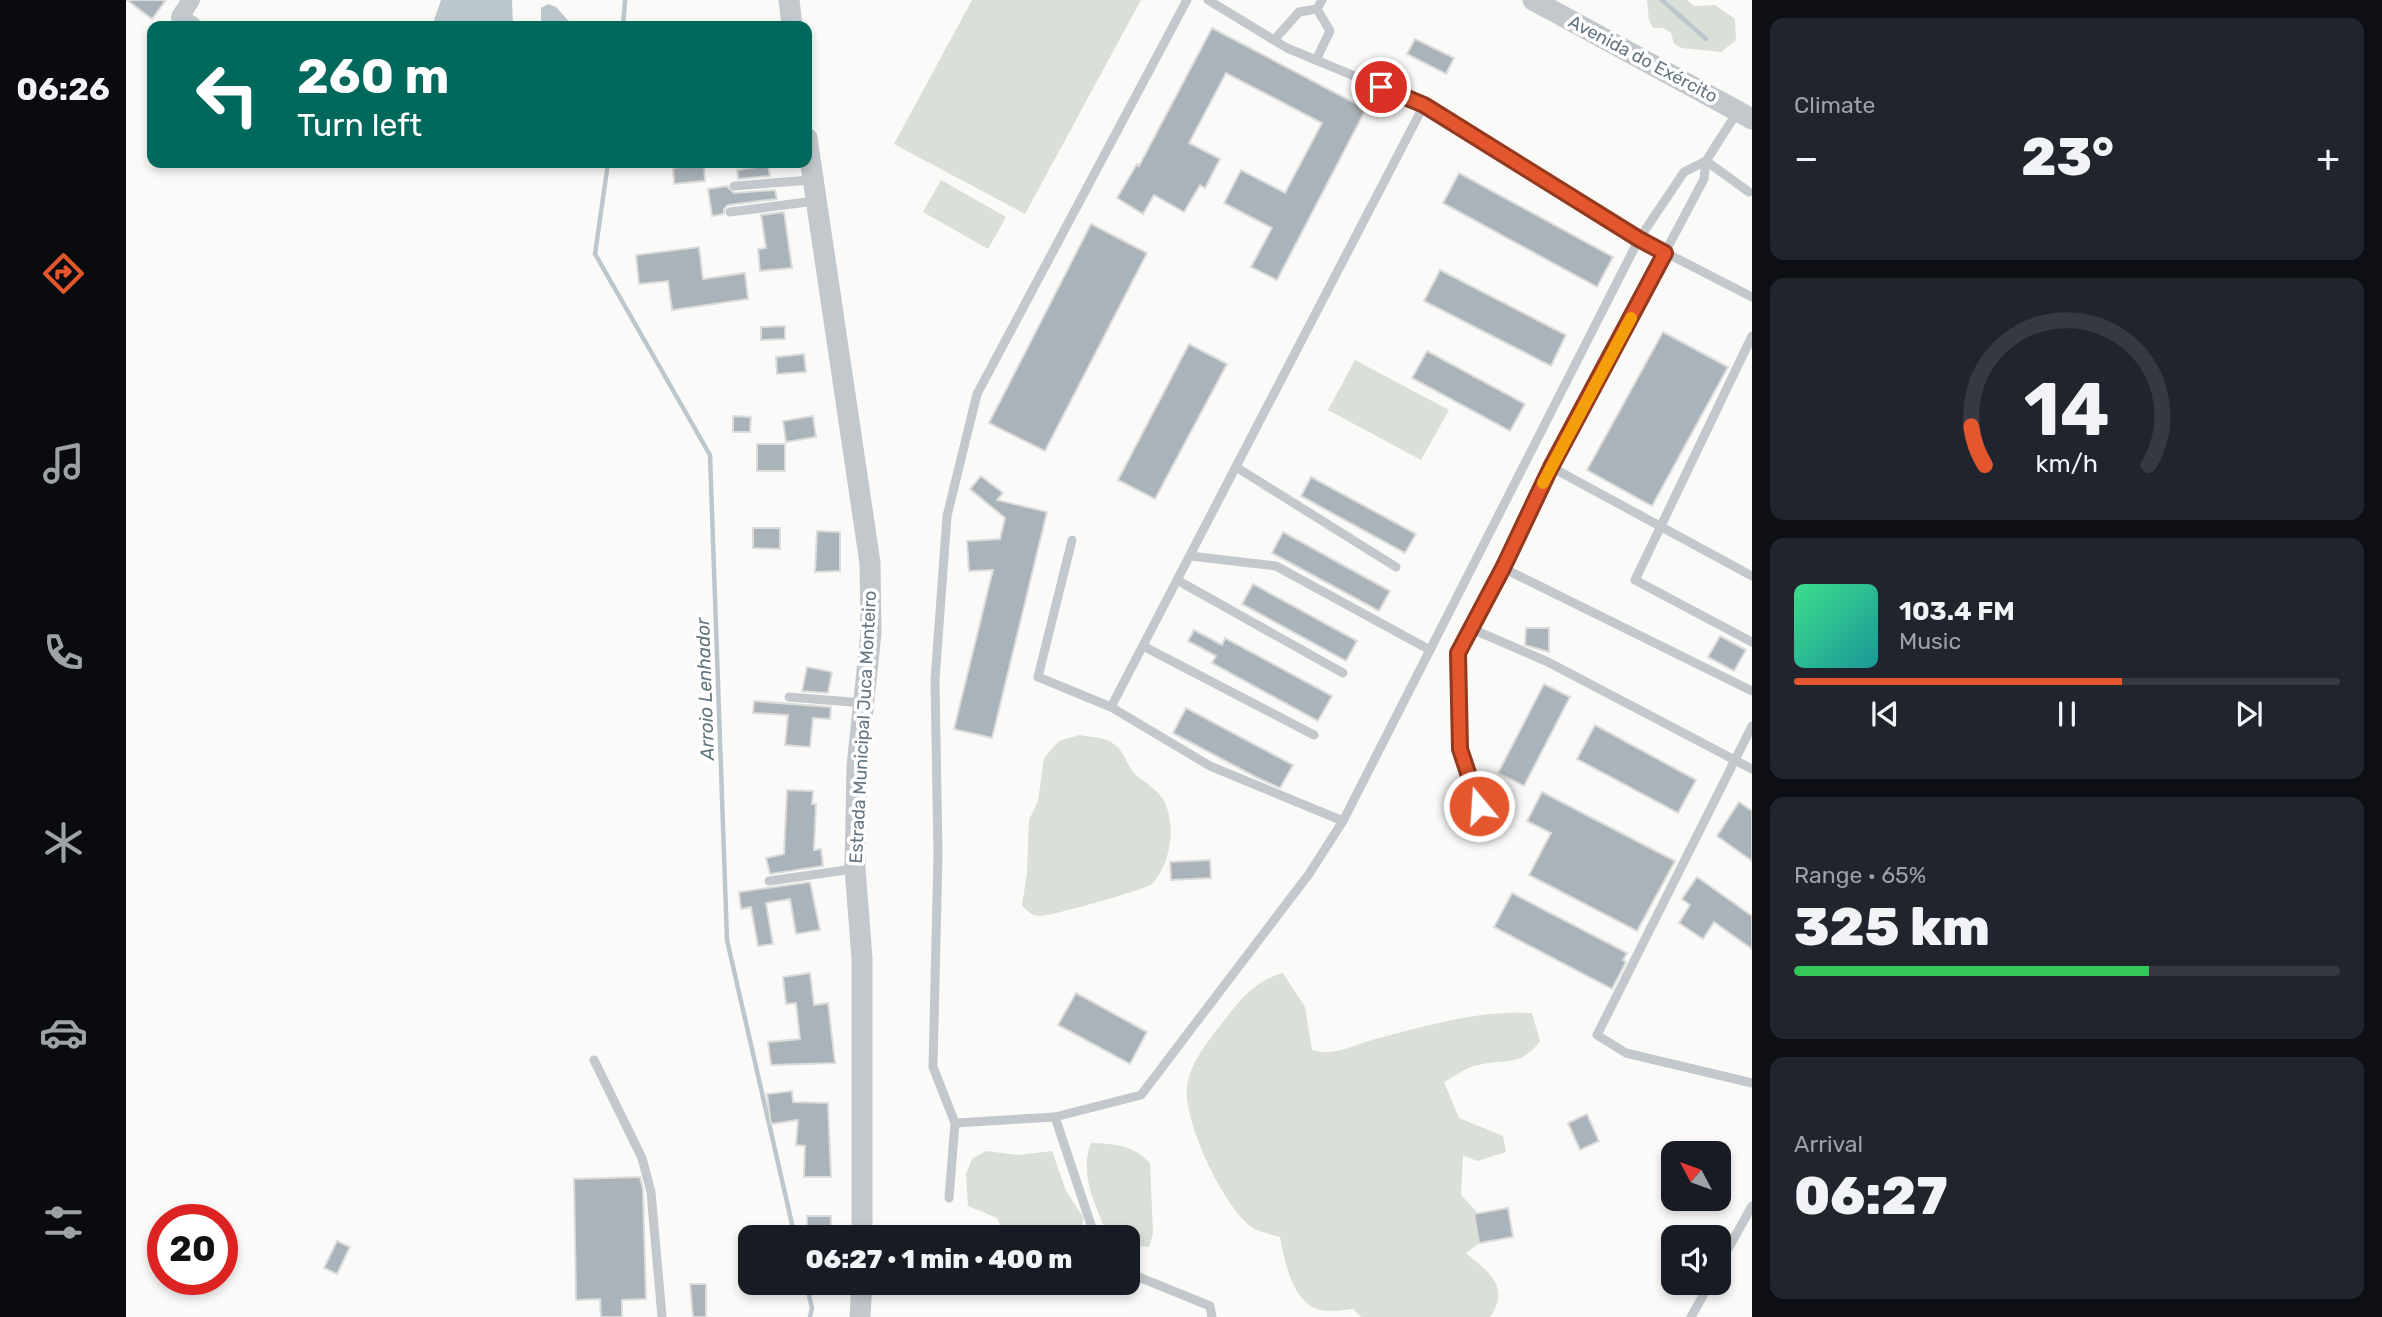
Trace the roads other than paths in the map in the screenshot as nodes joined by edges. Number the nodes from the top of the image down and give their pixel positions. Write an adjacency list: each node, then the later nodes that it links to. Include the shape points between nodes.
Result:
1 (191, 0): 7 (street, via 180,17)
2 (789, 0): 8 (street)
3 (1187, 0): 52 (lane, via 977,394 947,516 935,680 938,855 933,1067)
4 (1208, 0): 9 (lane)
5 (1533, 0): 12 (street, Avenida do Exército)
6 (1319, 5): 9 (lane, via 1299,12); 10 (lane, via 1330,31)
7 (186, 21)
8 (791, 21)
9 (1274, 40): 10 (lane)
10 (1316, 60): 11 (lane)
11 (1424, 105): 19 (lane); 23 (lane)
12 (1745, 115): 13 (lane)
13 (1706, 161): 17 (lane); 19 (lane, via 1684,172); 20 (lane, via 1704,179)
14 (811, 168): 16 (street, Estrada Municipal Juca Monteiro)
15 (734, 186): 16 (lane)
16 (814, 190): 18 (lane); 39 (street, Estrada Municipal Juca Monteiro, via 870,563 871,633)
17 (1749, 192)
18 (730, 212)
19 (1639, 239): 20 (lane); 35 (lane)
20 (1665, 253): 21 (lane); 24 (lane)
21 (1752, 297)
22 (1752, 336): 25 (lane)
23 (1236, 467): 27 (lane); 28 (lane)
24 (1551, 467): 25 (lane); 29 (lane)
25 (1660, 526): 30 (lane); 33 (lane, via 1635,580)
26 (1072, 540): 40 (lane, via 1038,677)
27 (1190, 556): 31 (lane); 35 (lane, via 1276,566)
28 (1396, 567)
29 (1503, 568): 32 (lane); 37 (lane)
30 (1752, 576)
31 (1177, 580): 34 (lane); 36 (lane)
32 (1472, 629): 43 (lane, via 1548,662); 45 (lane, via 1458,653 1460,749)
33 (1752, 642)
34 (1143, 646): 40 (lane); 42 (lane)
35 (1430, 650): 46 (lane)
36 (1343, 673)
37 (1752, 691)
38 (789, 697): 39 (lane)
39 (863, 703): 47 (street, Estrada Municipal Juca Monteiro)
40 (1111, 708): 46 (lane, via 1210,766)
41 (1752, 726): 43 (lane)
42 (1314, 735)
43 (1736, 758): 44 (lane); 50 (lane, via 1597,1035 1626,1053)
44 (1752, 769)
45 (1479, 806)
46 (1343, 821): 51 (lane, via 1310,874 1141,1095)
47 (855, 869): 48 (lane); 55 (street, Estrada Municipal Juca Monteiro, via 862,959)
48 (769, 881)
49 (594, 1060): 61 (lane, via 642,1157 651,1192)
50 (1752, 1083)
51 (1055, 1117): 52 (lane); 56 (lane)
52 (955, 1123): 53 (lane)
53 (949, 1198)
54 (1752, 1206): 57 (lane)
55 (862, 1225)
56 (1091, 1225)
57 (1731, 1244)
58 (1140, 1277): 63 (lane, via 1210,1306)
59 (861, 1295): 62 (street)
60 (1703, 1295): 64 (lane)
61 (662, 1317)
62 (860, 1317)
63 (1212, 1317)
64 (1691, 1317)

